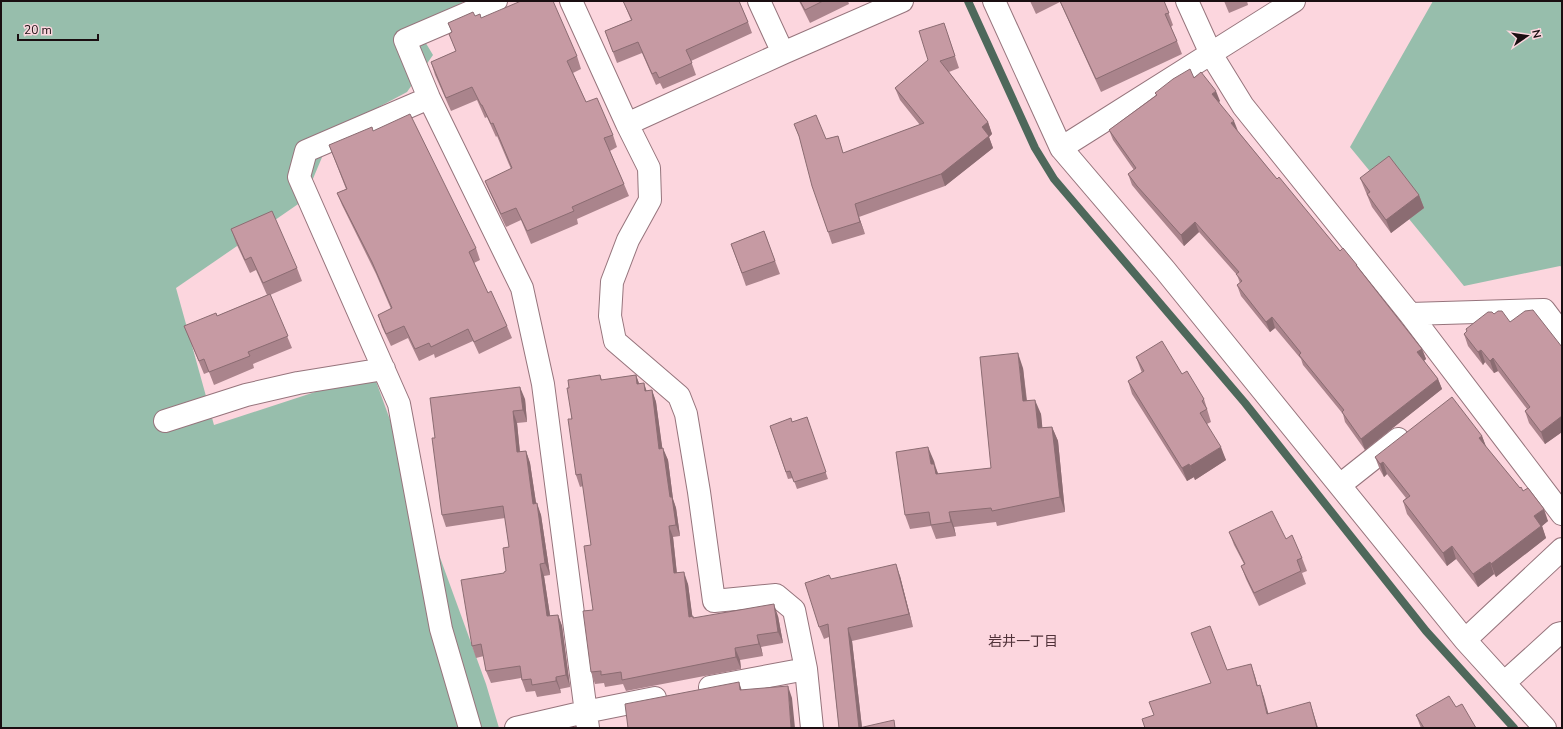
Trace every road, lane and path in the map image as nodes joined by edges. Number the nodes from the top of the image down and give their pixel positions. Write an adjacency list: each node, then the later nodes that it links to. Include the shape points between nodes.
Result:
1 (496, 1): 10 (street, via 405,40)
2 (570, 1): 11 (street)
3 (759, 1): 8 (street)
4 (902, 1): 8 (street)
5 (994, 1): 12 (street)
6 (1187, 1): 9 (street)
7 (1294, 1): 9 (street)
8 (783, 53): 11 (street)
9 (1211, 54): 12 (street); 13 (street, via 1243,106)
10 (429, 98): 15 (street, via 306,151 299,178); 25 (street, via 522,288 543,384)
11 (627, 124): 23 (street, via 649,168 650,200 628,240 612,282 610,316 615,341 679,396 684,408 698,484 714,601 776,595 794,610)
12 (1061, 148): 18 (street, via 1165,270)
13 (1410, 314): 14 (street, via 1544,310); 19 (street, via 1459,392)
14 (1562, 334)
15 (384, 369): 16 (street, via 253,393); 26 (street, via 399,404 441,629)
16 (165, 421)
17 (1415, 426): 18 (street)
18 (1340, 485): 22 (street)
19 (1562, 514)
20 (1562, 549): 22 (street)
21 (1562, 633): 24 (street)
22 (1465, 640): 24 (street)
23 (806, 669): 25 (street, via 684,692); 28 (street)
24 (1504, 683): 29 (street)
25 (587, 720): 27 (street)
26 (470, 728)
27 (516, 728)
28 (812, 728)
29 (1545, 728)

